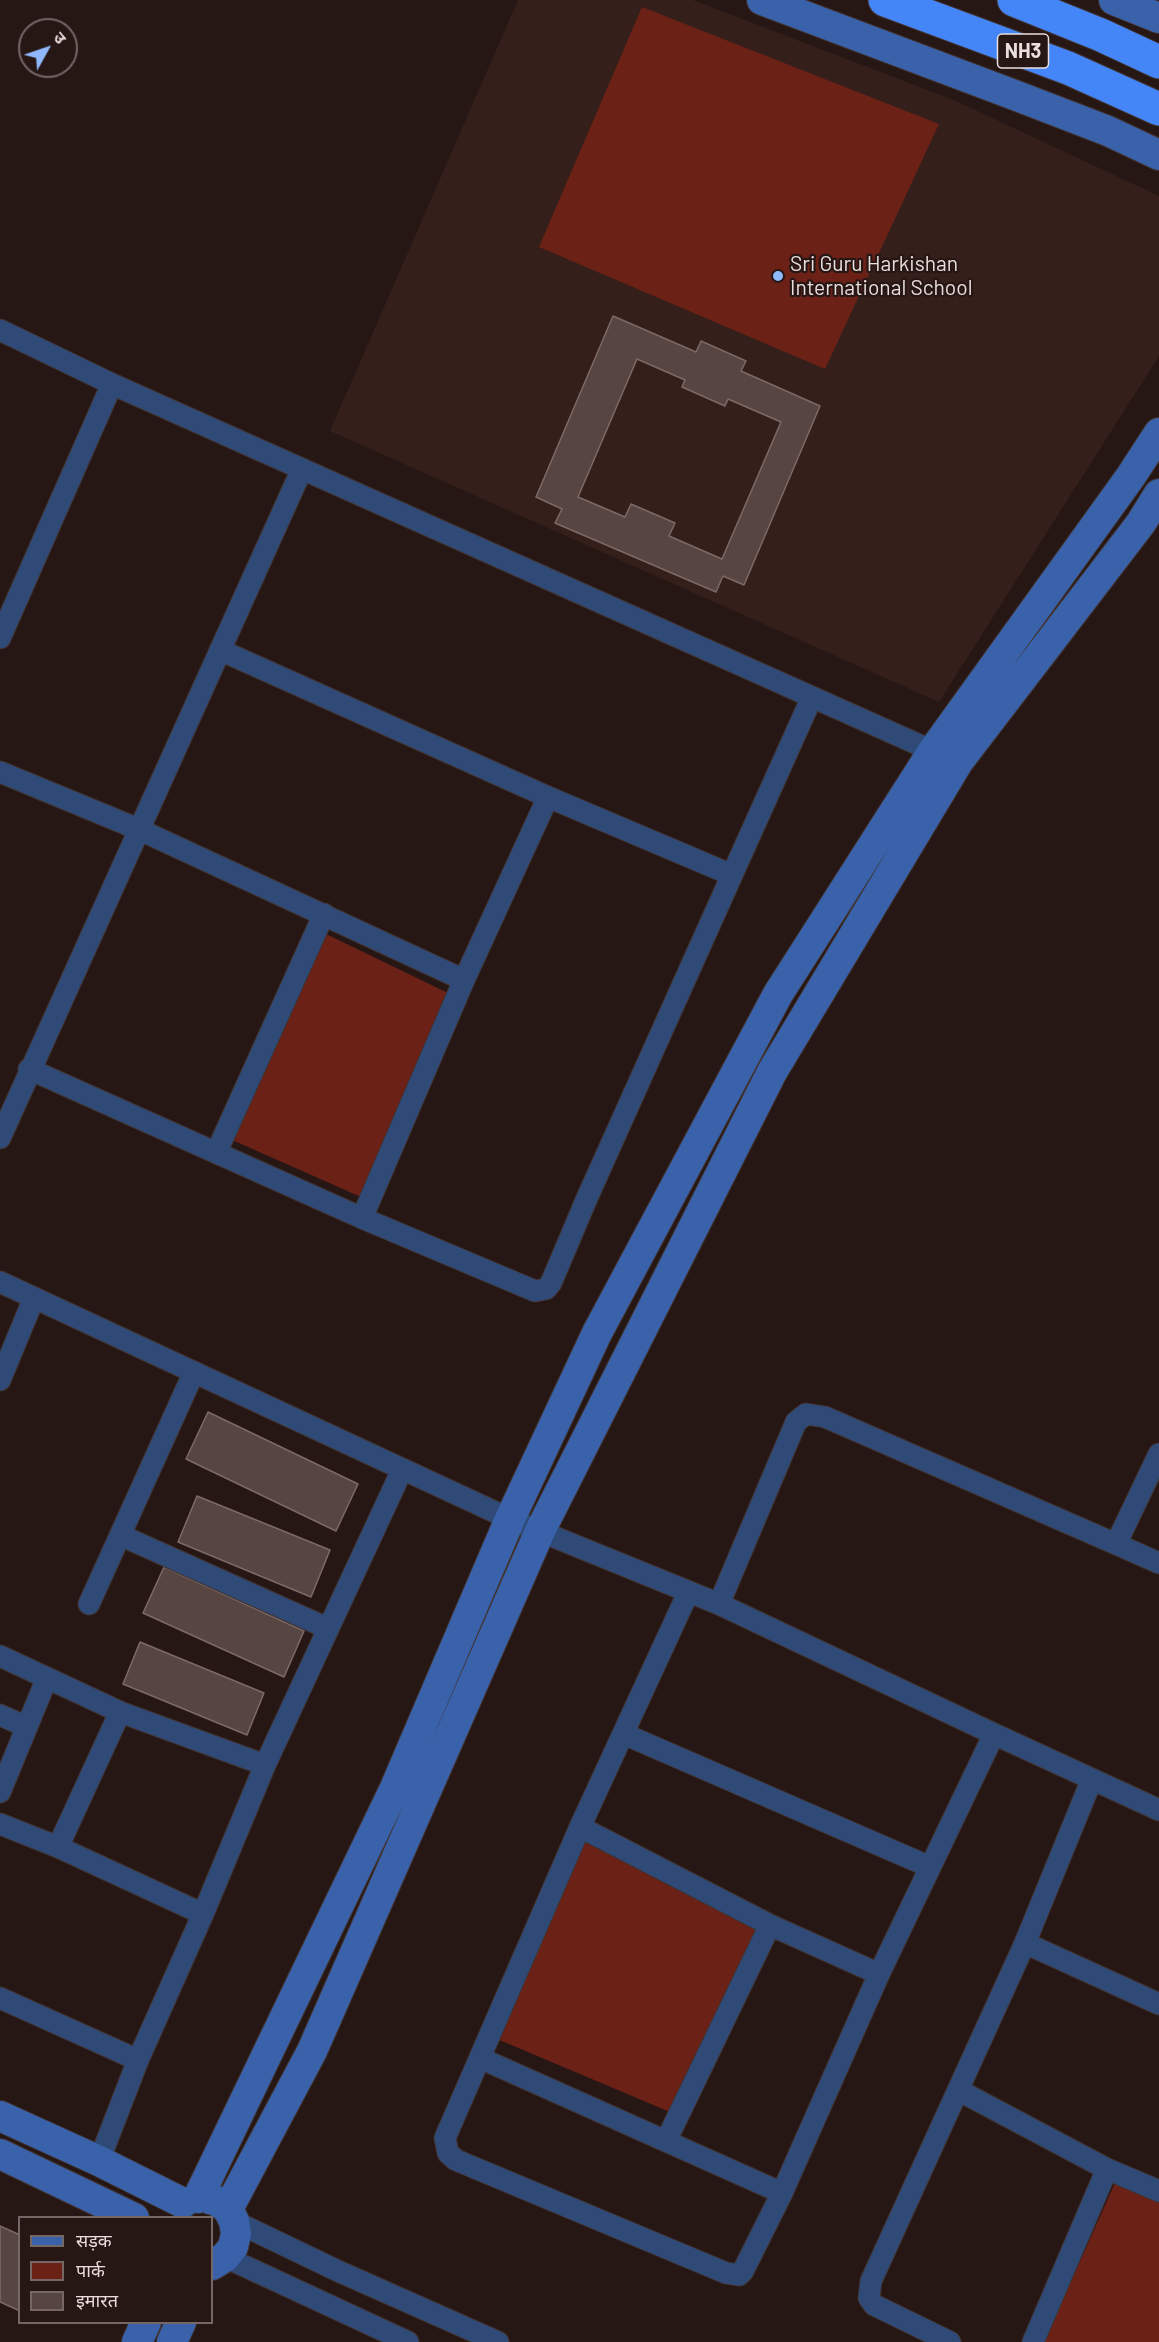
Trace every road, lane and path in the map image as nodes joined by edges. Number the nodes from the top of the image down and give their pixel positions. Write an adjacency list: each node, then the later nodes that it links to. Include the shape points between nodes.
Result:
1 (762, 0): 8 (street, via 1108,131)
2 (885, 0): 7 (highway, NH3, via 1068,68)
3 (1014, 0): 6 (highway, NH3)
4 (1114, 0): 5 (street)
5 (1159, 18)
6 (1159, 62)
7 (1159, 109)
8 (1159, 155)
9 (0, 330): 10 (street)
10 (112, 384): 12 (street); 14 (street)
11 (1159, 433): 17 (street)
12 (302, 470): 15 (street); 16 (street)
13 (1159, 494): 17 (street, via 1141,523)
14 (0, 638)
15 (220, 650): 19 (street); 20 (street)
16 (812, 697): 17 (street); 21 (street)
17 (946, 757): 34 (street, via 778,994 597,1333); 35 (street, via 771,1072)
18 (0, 772): 20 (street)
19 (548, 796): 21 (street); 23 (street)
20 (138, 829): 22 (street); 24 (street)
21 (732, 875): 27 (street, via 546,1289 535,1291)
22 (324, 914): 23 (street); 26 (street)
23 (464, 980): 27 (street)
24 (30, 1069): 25 (street); 26 (street)
25 (0, 1138)
26 (217, 1151): 27 (street)
27 (362, 1218)
28 (0, 1282): 29 (street)
29 (34, 1298): 30 (street); 31 (street)
30 (194, 1372): 33 (street); 36 (street)
31 (0, 1380)
32 (1159, 1454): 37 (street)
33 (402, 1470): 34 (street); 42 (street)
34 (510, 1519): 35 (street); 74 (street, via 395,1788)
35 (540, 1532): 39 (street); 75 (street, via 312,2051)
36 (120, 1535): 40 (street); 42 (street)
37 (1116, 1544): 38 (street); 41 (street, via 825,1417 806,1414 796,1422)
38 (1159, 1563)
39 (688, 1593): 41 (street); 48 (street)
40 (89, 1604)
41 (719, 1604): 49 (street)
42 (327, 1628): 50 (street)
43 (0, 1656): 44 (street)
44 (47, 1678): 45 (street); 47 (street)
45 (120, 1712): 50 (street); 56 (street)
46 (0, 1715): 47 (street)
47 (27, 1727): 52 (street)
48 (624, 1734): 55 (street); 57 (street)
49 (994, 1734): 51 (street); 57 (street)
50 (265, 1765): 58 (street)
51 (1092, 1779): 53 (street); 60 (street)
52 (0, 1791)
53 (1159, 1810)
54 (0, 1824): 56 (street)
55 (580, 1827): 59 (street); 64 (street)
56 (58, 1848): 58 (street)
57 (930, 1867): 61 (street)
58 (202, 1914): 65 (street)
59 (770, 1925): 61 (street); 68 (street)
60 (1025, 1943): 63 (street); 66 (street)
61 (879, 1974): 73 (street)
62 (0, 1998): 65 (street)
63 (1159, 2004)
64 (480, 2058): 68 (street); 73 (street, via 445,2138 448,2153 456,2160 734,2275 743,2271)
65 (138, 2060): 70 (street)
66 (958, 2090): 71 (street); 84 (street, via 869,2289 874,2305)
67 (0, 2116): 70 (street)
68 (666, 2141): 73 (street)
69 (0, 2154): 76 (street)
70 (99, 2161): 74 (street)
71 (1107, 2169): 72 (street); 85 (street)
72 (1159, 2191)
73 (782, 2193)
74 (184, 2206): 75 (street, via 204,2197 217,2201)
75 (231, 2215): 77 (street, via 235,2241); 83 (street, via 338,2271)
76 (132, 2216)
77 (218, 2261): 82 (street)
78 (145, 2324): 80 (street)
79 (180, 2324): 81 (street)
80 (137, 2342)
81 (172, 2342)
82 (408, 2342)
83 (498, 2342)
84 (950, 2342)
85 (1033, 2342)

